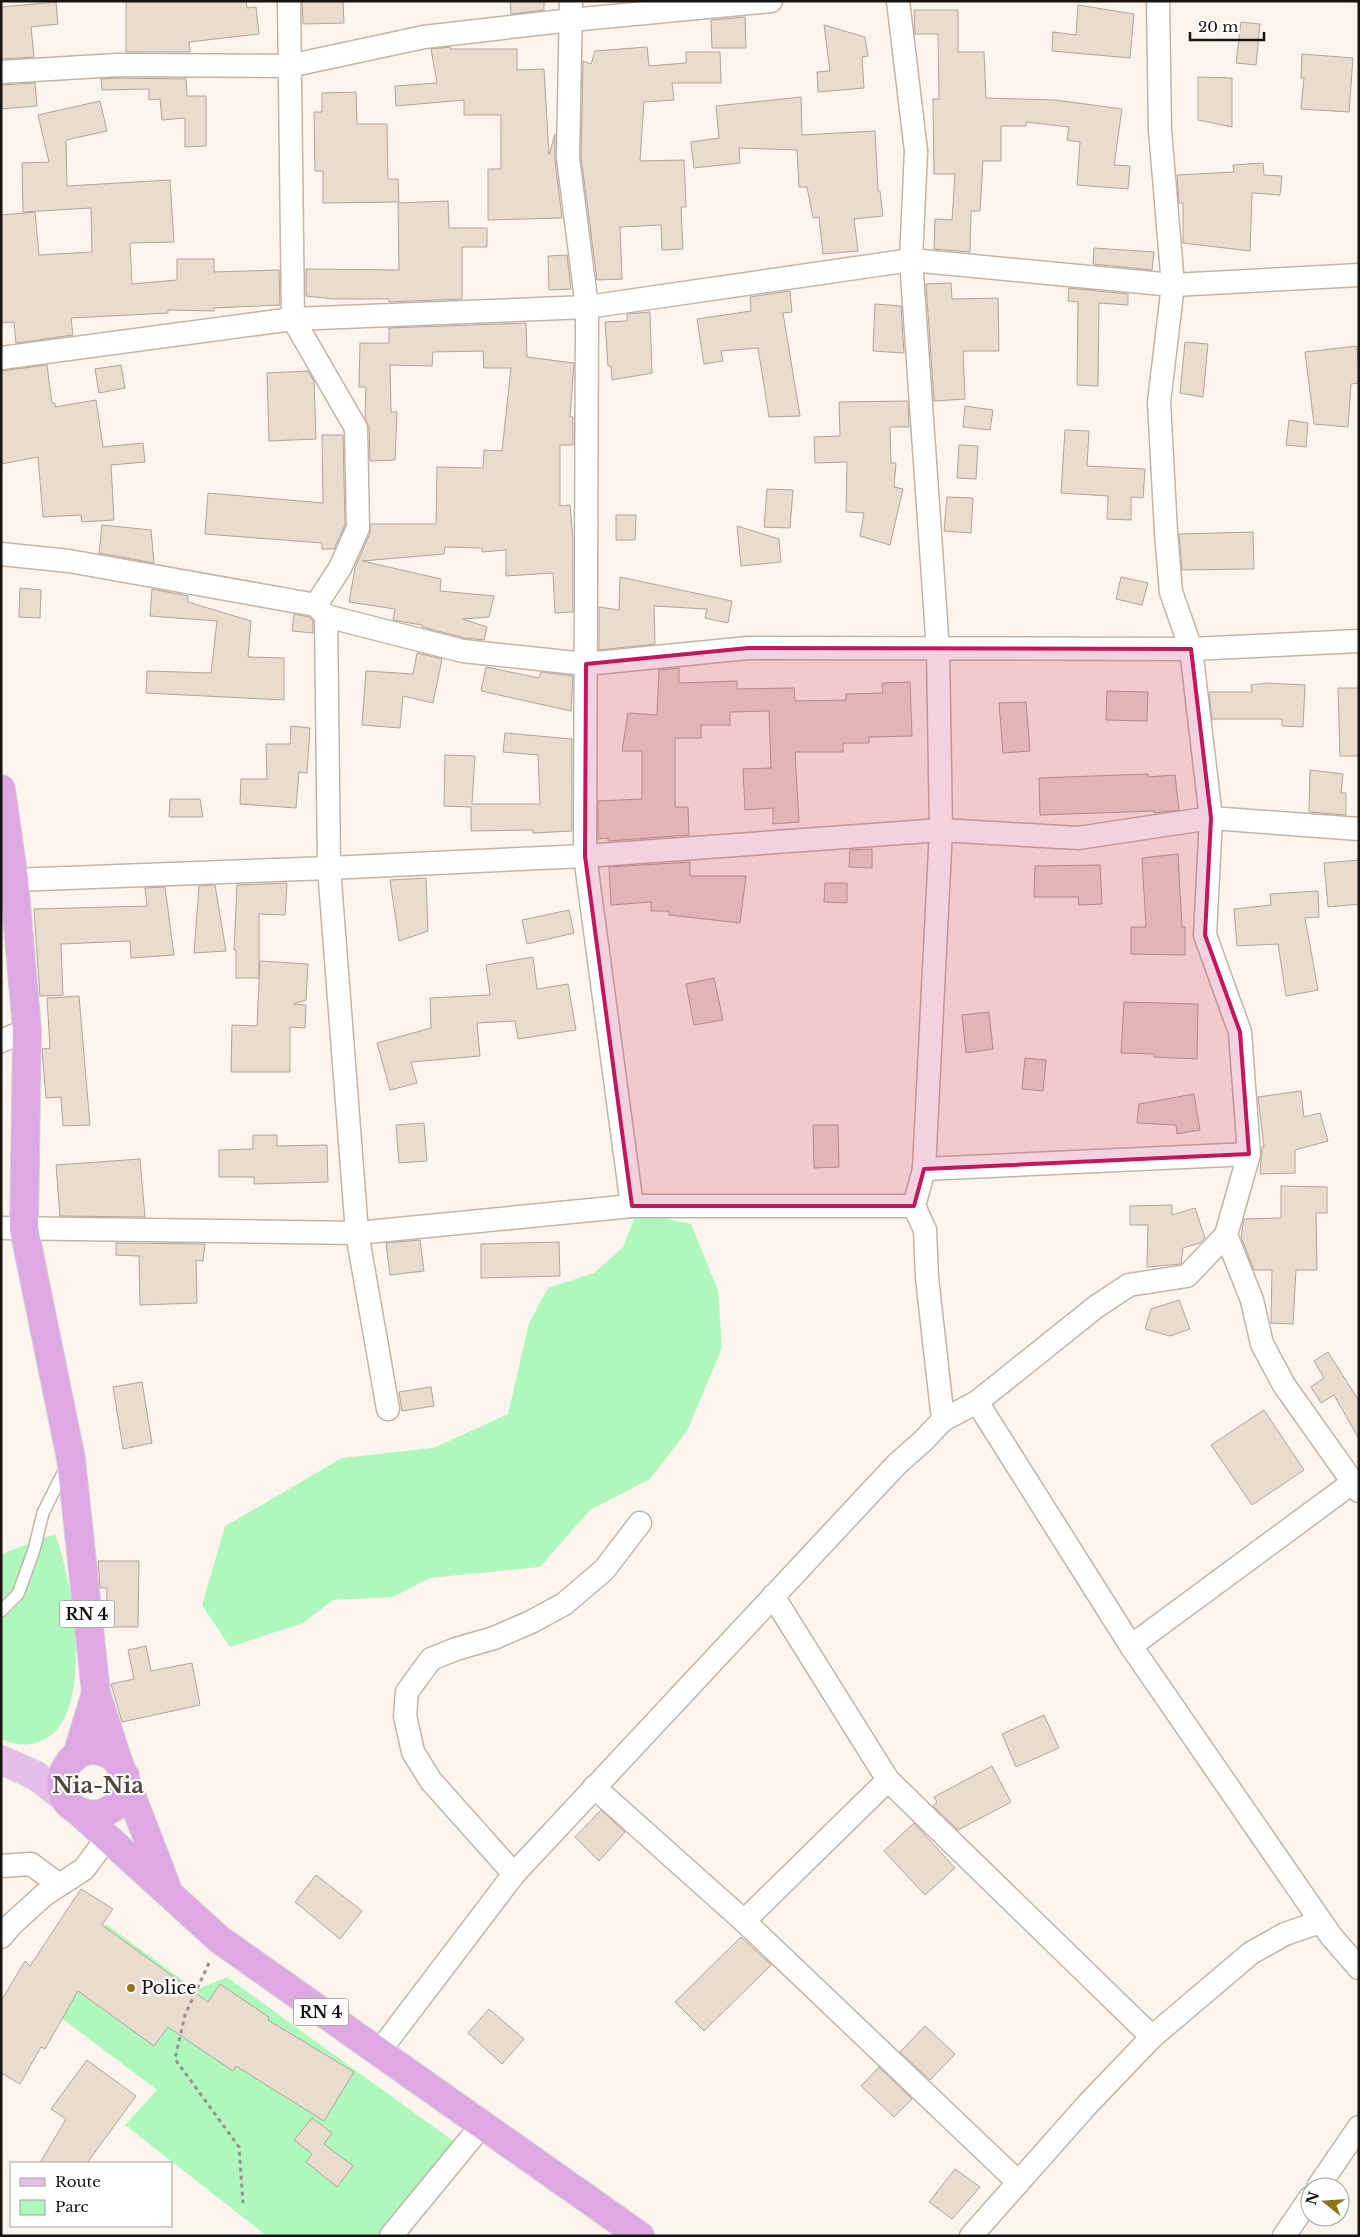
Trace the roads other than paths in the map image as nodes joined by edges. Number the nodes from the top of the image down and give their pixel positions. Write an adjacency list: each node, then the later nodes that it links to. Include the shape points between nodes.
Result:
1 (289, 1): 6 (street)
2 (771, 1): 5 (street)
3 (898, 1): 8 (street, via 916,151)
4 (1158, 1): 10 (street, via 1160,130)
5 (571, 11): 6 (street); 11 (street, via 568,158)
6 (289, 66): 7 (street, via 117,65); 12 (street)
7 (1, 72)
8 (911, 260): 10 (street); 11 (street); 17 (street)
9 (1359, 275): 10 (street)
10 (1173, 285): 18 (street, via 1158,402 1171,592)
11 (587, 307): 12 (street); 19 (street)
12 (293, 318): 13 (street); 15 (street, via 356,428 358,528)
13 (1, 358)
14 (1, 554): 15 (street, via 69,561)
15 (321, 611): 19 (street, via 463,651); 26 (street)
16 (1359, 641): 18 (street)
17 (938, 650): 18 (street); 19 (street, via 748,648); 23 (street)
18 (1191, 650): 21 (street)
19 (586, 664): 24 (street)
20 (1, 789): 25 (highway, RN 4)
21 (1212, 818): 22 (street); 23 (street, via 1078,838); 29 (street, via 1206,935 1240,1032)
22 (1359, 829)
23 (942, 830): 24 (street); 30 (street)
24 (585, 856): 26 (street); 31 (street)
25 (9, 868): 26 (street); 27 (highway, RN 4)
26 (329, 868): 34 (street)
27 (27, 1030): 28 (street); 33 (highway, RN 4)
28 (1, 1041)
29 (1249, 1154): 30 (street); 35 (street)
30 (924, 1170): 32 (street)
31 (632, 1206): 32 (street); 34 (street)
32 (914, 1206): 38 (street, via 925,1230 927,1278)
33 (13, 1228): 34 (street); 39 (highway, RN 4)
34 (357, 1233): 37 (street)
35 (1226, 1235): 36 (street, via 1187,1276 1129,1285 1097,1306); 40 (street, via 1252,1300 1262,1344 1284,1385)
36 (977, 1402): 38 (street); 44 (street)
37 (388, 1409)
38 (943, 1420): 42 (street, via 897,1464)
39 (71, 1459): 43 (lane, via 42,1512 34,1550 18,1594); 45 (highway, RN 4)
40 (1356, 1487): 44 (street)
41 (640, 1523): 55 (street, via 604,1570 564,1604 494,1638 431,1659 407,1692 406,1716 413,1752 431,1781)
42 (773, 1596): 50 (street); 51 (street)
43 (1, 1612)
44 (1131, 1646): 59 (street)
45 (96, 1694): 46 (highway, RN 4); 48 (highway, RN 4)
46 (75, 1756): 48 (highway, via 88,1750 101,1751 110,1755); 49 (main road); 52 (highway, via 67,1764 61,1782)
47 (1, 1760): 49 (main road)
48 (121, 1768): 52 (highway, via 124,1794 113,1808 87,1814); 57 (highway, RN 4)
49 (35, 1775): 52 (main road)
50 (888, 1780): 58 (street); 62 (street)
51 (594, 1787): 55 (street); 58 (street)
52 (72, 1805): 53 (highway, RN 4)
53 (107, 1838): 56 (street, via 84,1869); 57 (highway, RN 4)
54 (1, 1866): 56 (street, via 31,1864)
55 (514, 1874): 63 (street)
56 (58, 1884): 60 (street)
57 (168, 1891): 63 (highway, RN 4, via 220,1940)
58 (744, 1921): 67 (street)
59 (1320, 1922): 61 (street); 62 (street, via 1285,1934 1251,1953)
60 (1, 1937)
61 (1359, 1968)
62 (1152, 2037): 67 (street)
63 (378, 2053): 64 (highway, RN 4)
64 (482, 2125): 69 (street); 70 (highway, RN 4)
65 (1359, 2127): 66 (street)
66 (1325, 2177)
67 (1018, 2182): 71 (street)
68 (1300, 2213): 72 (street)
69 (392, 2236)
70 (640, 2236)
71 (971, 2236)
72 (1284, 2236)

